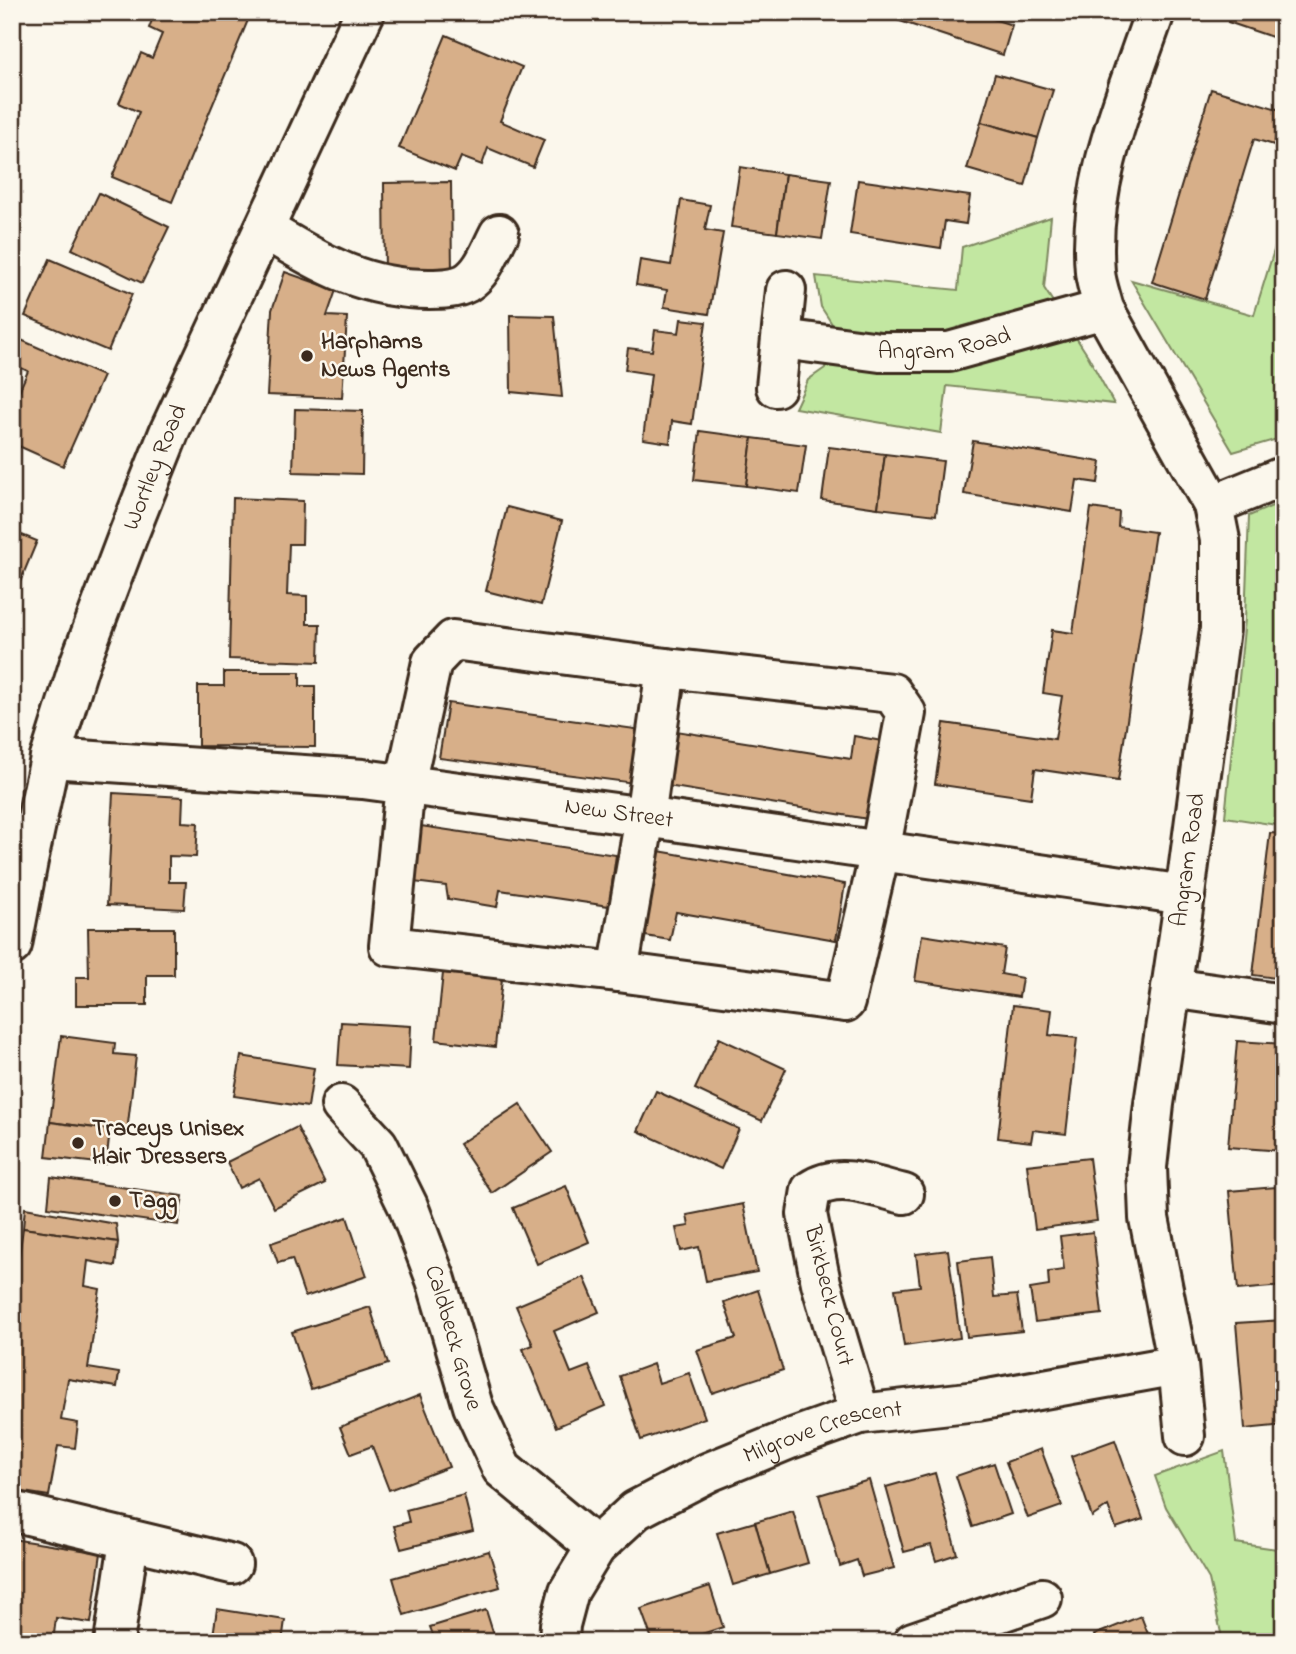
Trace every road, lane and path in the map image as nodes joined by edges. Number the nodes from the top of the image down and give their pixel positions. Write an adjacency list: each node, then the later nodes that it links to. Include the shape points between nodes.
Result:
1 (365, 12): 3 (street, Wortley Road)
2 (1154, 12): 6 (street, Angram Road, via 1105,158 1097,202 1095,275)
3 (264, 229): 4 (street, via 330,267 401,289 447,289 466,283 480,271); 12 (street, Wortley Road, via 170,430 79,665)
4 (499, 234)
5 (786, 290): 7 (street)
6 (1104, 309): 7 (street, Angram Road, via 949,352 880,352); 10 (street, Angram Road)
7 (782, 339): 8 (street)
8 (776, 387)
9 (1284, 477): 10 (street)
10 (1213, 505): 16 (street, Angram Road, via 1220,540 1220,629)
11 (666, 668): 13 (street, via 453,640 432,662); 14 (street); 15 (street, via 892,693 906,713)
12 (50, 758): 13 (street, New Street); 17 (street, Wortley Road)
13 (405, 785): 14 (street, New Street); 18 (street, via 389,946)
14 (645, 817): 15 (street, New Street); 18 (street)
15 (880, 852): 16 (street, New Street); 18 (street, via 845,1002)
16 (1185, 895): 19 (street, Angram Road)
17 (12, 945)
18 (618, 972)
19 (1171, 988): 20 (street); 23 (street, Angram Road, via 1147,1167 1149,1218)
20 (1284, 1004)
21 (341, 1105): 28 (street, Caldbeck Grove, via 378,1144 408,1206 436,1280 473,1406 502,1469)
22 (904, 1194): 24 (street, Birkbeck Court, via 839,1180 811,1190 807,1214 821,1283)
23 (1178, 1365): 24 (street, Milgrove Crescent, via 977,1401); 25 (street, Angram Road)
24 (860, 1414): 28 (street, Milgrove Crescent, via 709,1472 636,1510)
25 (1185, 1436)
26 (12, 1511): 27 (street)
27 (129, 1541): 29 (street); 31 (street)
28 (596, 1547): 32 (street, Milgrove Crescent, via 569,1591)
29 (232, 1564)
30 (1042, 1598): 33 (street)
31 (114, 1642)
32 (559, 1642)
33 (913, 1642)

